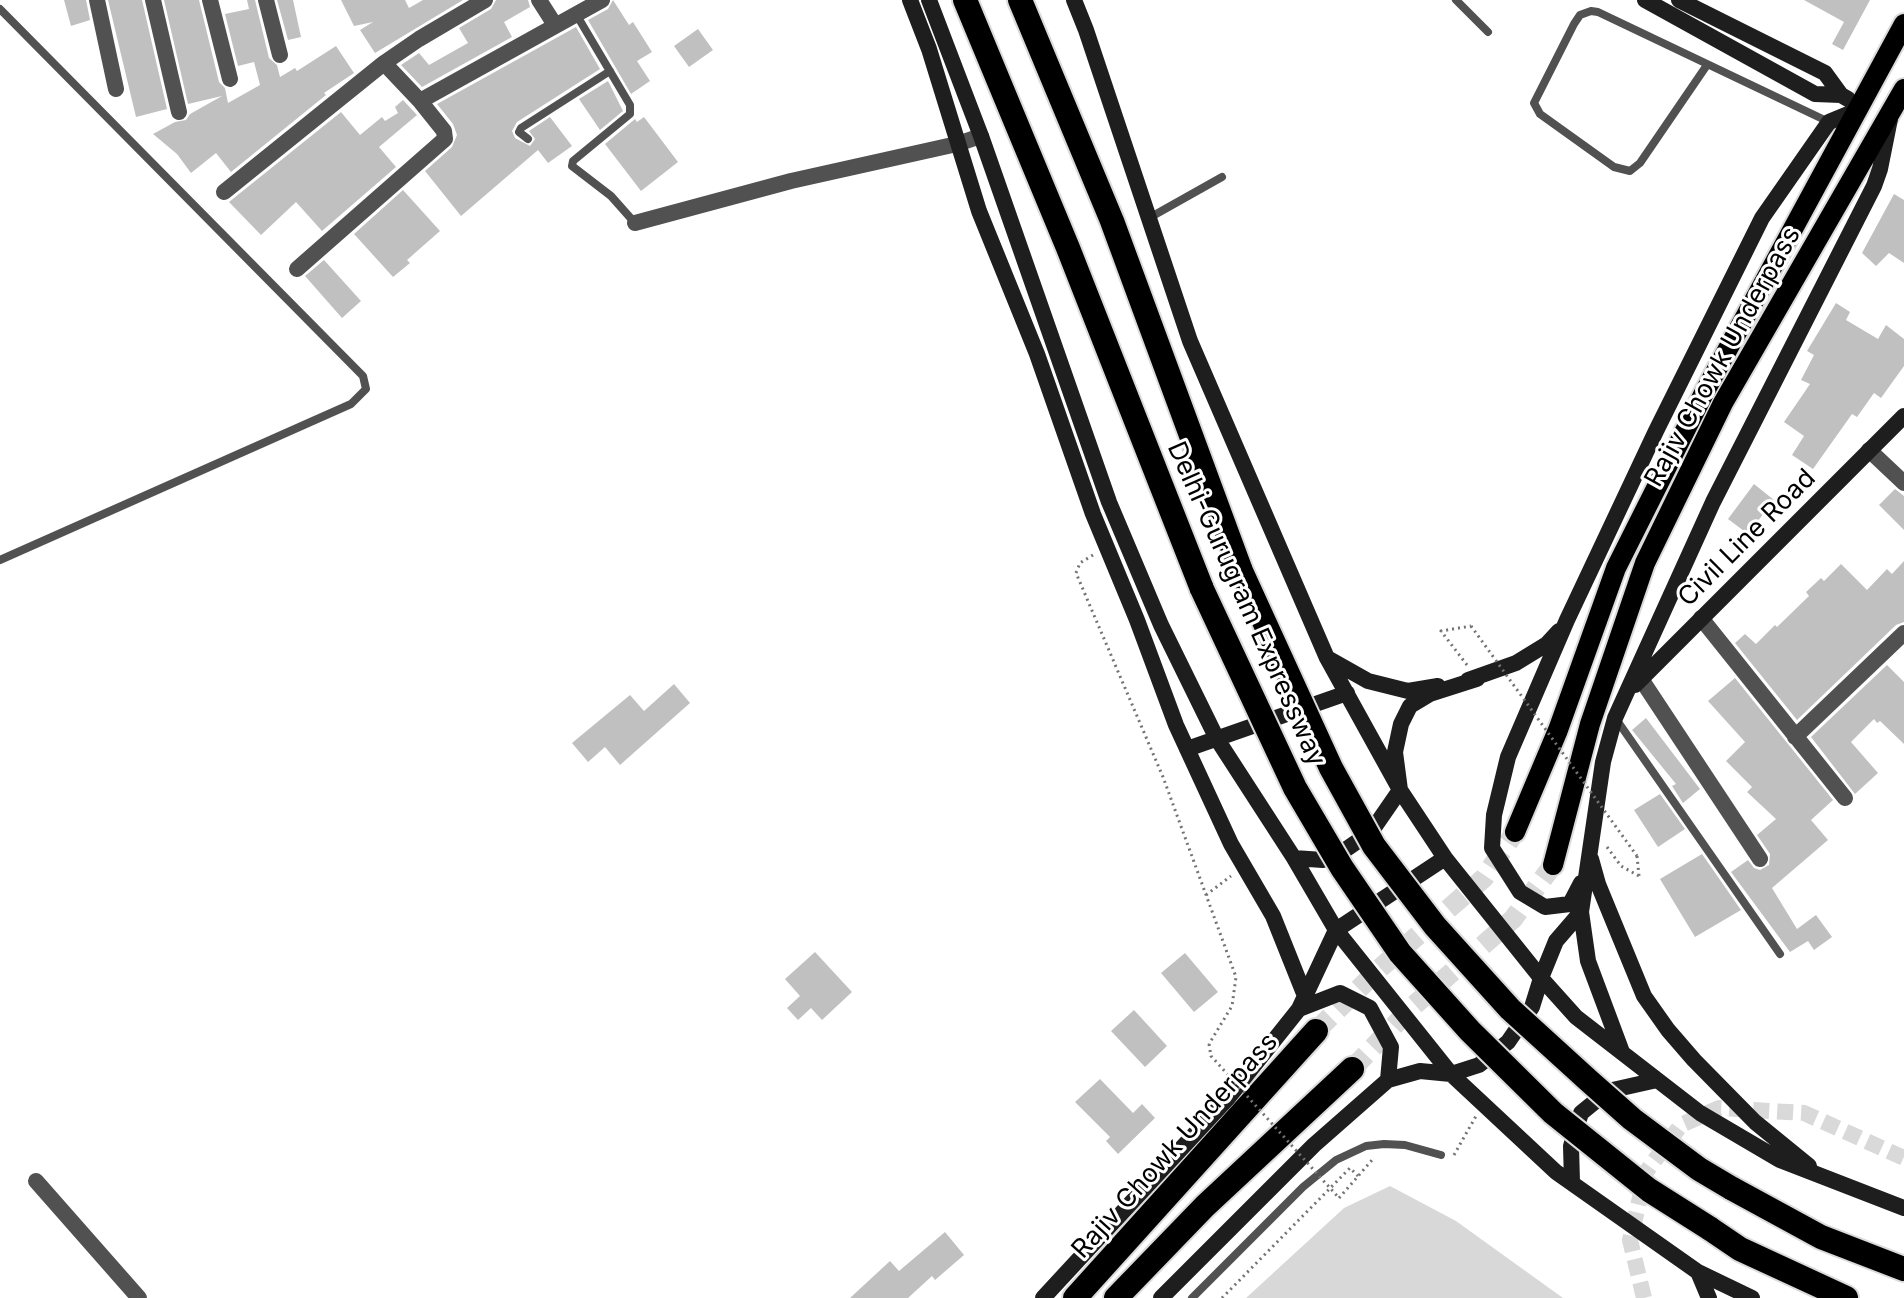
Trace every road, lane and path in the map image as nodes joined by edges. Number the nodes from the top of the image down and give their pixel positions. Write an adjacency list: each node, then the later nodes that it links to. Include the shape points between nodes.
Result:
1 (97, 0): 26 (street)
2 (153, 0): 31 (street)
3 (210, 0): 25 (street)
4 (266, 0): 21 (street)
5 (485, 0): 22 (street)
6 (539, 0): 19 (street)
7 (602, 0): 17 (street)
8 (910, 0): 36 (main road)
9 (929, 0): 34 (main road)
10 (965, 0): 98 (highway, Delhi-Gurugram Expressway, bridge, via 1202,589 1295,788 1342,868 1400,953 1553,1113 1649,1190 1740,1249)
11 (1020, 0): 87 (highway, Delhi-Gurugram Expressway, bridge, via 1112,221 1241,571 1337,780 1374,846 1435,926 1510,1009 1632,1119 1731,1188 1821,1237)
12 (1074, 0): 39 (main road)
13 (1456, 0): 20 (lane)
14 (1645, 0): 28 (main road, via 1815,94)
15 (1679, 0): 28 (main road, via 1825,73)
16 (0, 9): 46 (lane, via 363,376 366,389 351,404)
17 (576, 14): 19 (street); 24 (lane)
18 (1904, 24): 30 (main road, Rajiv Chowk Underpass)
19 (555, 25): 29 (street)
20 (1488, 32)
21 (280, 55)
22 (384, 63): 29 (street); 38 (street)
23 (1707, 65): 23 (lane, via 1591,11 1574,24 1534,103 1540,114 1614,167 1630,171); 33 (lane)
24 (610, 71): 35 (lane, via 521,128); 40 (lane, via 630,114 572,166)
25 (230, 79)
26 (116, 89)
27 (1904, 89): 32 (main road, Rajiv Chowk Underpass)
28 (1841, 95): 30 (main road)
29 (420, 101): 41 (street, via 445,139)
30 (1860, 108): 33 (main road); 62 (main road, Rajiv Chowk Underpass, via 1704,393 1616,568)
31 (179, 112)
32 (1891, 114): 54 (main road, via 1874,186 1713,502); 67 (main road, Rajiv Chowk Underpass, via 1723,403 1645,563 1590,724)
33 (1829, 122): 48 (main road, via 1762,218 1737,265)
34 (981, 136): 36 (street); 57 (main road, via 1109,502)
35 (528, 139)
36 (957, 144): 40 (street); 45 (main road)
37 (1222, 177): 39 (lane)
38 (224, 192)
39 (1149, 218): 50 (main road, via 1190,341)
40 (635, 223)
41 (297, 269)
42 (1904, 416): 43 (main road, Civil Line Road)
43 (1869, 450): 44 (street); 47 (main road, Civil Line Road)
44 (1904, 483)
45 (1106, 548): 58 (main road); 70 (path, via 1080,563 1076,573 1163,777)
46 (0, 560)
47 (1701, 618): 52 (main road, Civil Line Road); 56 (street)
48 (1567, 620): 51 (main road, via 1547,644); 69 (main road, via 1508,757 1492,848 1520,892 1545,907 1570,904)
49 (1904, 633): 56 (street)
50 (1327, 658): 51 (main road, via 1368,681 1408,691); 53 (main road)
51 (1477, 679): 59 (main road, via 1410,706 1395,752); 61 (path, bridge, via 1441,631 1471,626 1637,856 1639,876 1621,866)
52 (1641, 679): 54 (main road, Civil Line Road); 66 (street)
53 (1347, 693): 57 (main road); 59 (main road)
54 (1625, 695): 55 (main road)
55 (1615, 718): 61 (main road); 73 (lane)
56 (1795, 737): 60 (street)
57 (1217, 739): 58 (main road); 64 (main road)
58 (1187, 749): 68 (main road)
59 (1400, 790): 64 (main road, via 1371,832 1345,850 1323,860); 65 (main road)
60 (1845, 798)
61 (1593, 827): 63 (main road)
62 (1515, 832)
63 (1589, 854): 69 (main road); 83 (main road, via 1644,996 1668,1030 1755,1122)
64 (1294, 858): 72 (main road)
65 (1445, 858): 72 (main road); 74 (main road)
66 (1760, 859)
67 (1553, 865)
68 (1245, 866): 70 (path); 75 (main road, via 1273,916)
69 (1586, 874): 71 (main road)
70 (1206, 895): 95 (path, bridge, via 1236,977 1232,1006 1209,1044 1211,1056 1339,1198 1358,1176 1350,1168)
71 (1581, 912): 74 (main road, via 1556,941); 77 (main road, via 1588,961)
72 (1336, 930): 75 (main road); 79 (main road)
73 (1780, 954)
74 (1541, 978): 77 (main road, via 1576,1017); 79 (main road, via 1532,1007 1508,1042 1479,1065)
75 (1302, 1003): 80 (main road, via 1340,993 1370,1008 1391,1047); 90 (main road, via 1228,1098)
76 (1316, 1031): 91 (highway, Rajiv Chowk Underpass)
77 (1623, 1053): 81 (main road)
78 (1352, 1069): 92 (highway, via 1205,1206)
79 (1451, 1074): 80 (main road, via 1420,1071); 85 (main road)
80 (1388, 1080): 93 (main road, via 1314,1145)
81 (1657, 1080): 83 (main road, via 1700,1113 1780,1160); 85 (main road, via 1608,1091 1581,1113 1571,1146)
82 (1441, 1155): 94 (lane, via 1384,1144 1336,1160)
83 (1824, 1178): 86 (main road)
84 (36, 1181): 89 (street)
85 (1572, 1182): 88 (main road)
86 (1904, 1208)
87 (1904, 1269)
88 (1698, 1272): 96 (main road); 97 (main road)
89 (139, 1298)
90 (1043, 1298)
91 (1075, 1298)
92 (1116, 1298)
93 (1161, 1298)
94 (1192, 1298)
95 (1222, 1298)
96 (1709, 1298)
97 (1752, 1298)
98 (1846, 1298)

